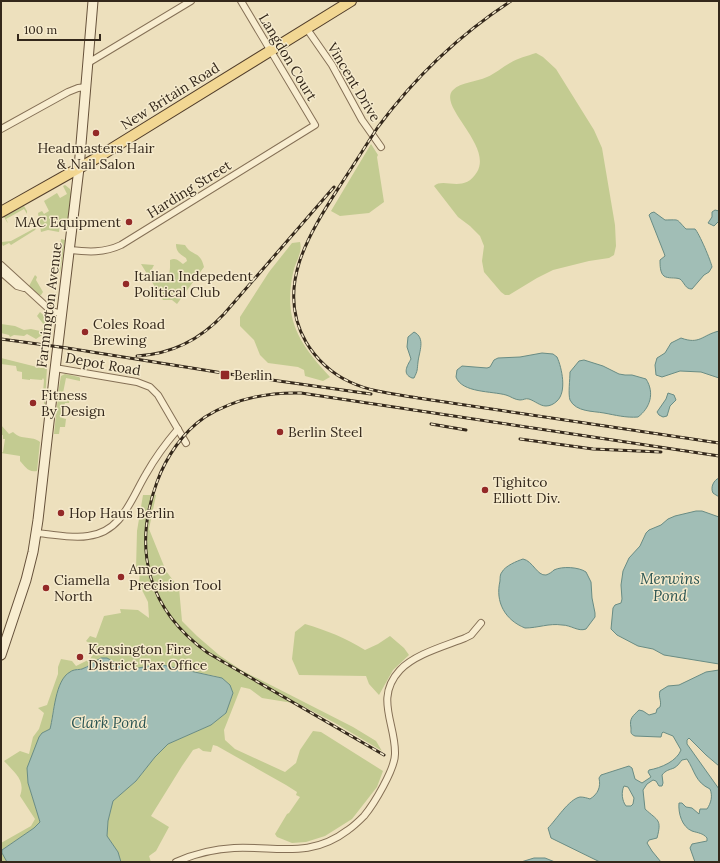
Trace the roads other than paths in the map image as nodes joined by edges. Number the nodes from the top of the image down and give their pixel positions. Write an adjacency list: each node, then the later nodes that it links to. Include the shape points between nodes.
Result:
1 (93, 1): 7 (main road, Farmington Avenue)
2 (191, 1): 7 (street)
3 (241, 1): 6 (street, Langdon Court)
4 (351, 1): 5 (main road, New Britain Road)
5 (306, 29): 6 (main road, New Britain Road); 11 (street, Vincent Drive, via 332,65 362,120)
6 (271, 51): 9 (street, Langdon Court); 12 (main road, New Britain Road)
7 (88, 63): 8 (main road, Farmington Avenue)
8 (86, 87): 10 (street, via 68,92); 12 (main road, Farmington Avenue)
9 (315, 125): 14 (street, Harding Street, via 121,245 98,252)
10 (1, 129)
11 (381, 147)
12 (79, 168): 13 (main road, New Britain Road); 14 (main road, Farmington Avenue)
13 (1, 212)
14 (70, 250): 16 (main road, Farmington Avenue)
15 (1, 268): 16 (street, via 18,286 52,311)
16 (62, 314): 17 (main road, Farmington Avenue)
17 (55, 368): 18 (street, Depot Road, via 146,384 158,394); 20 (main road, Farmington Avenue)
18 (178, 428): 19 (street, Depot Road); 20 (street, via 148,470 126,511 110,527 86,537)
19 (186, 443)
20 (36, 533): 22 (main road, Farmington Avenue, via 26,580)
21 (481, 622): 23 (street, via 472,635 413,660 394,678 387,703 395,746 394,761 371,806 347,831 324,844 310,848 232,848 205,852)
22 (1, 655)
23 (176, 862)

